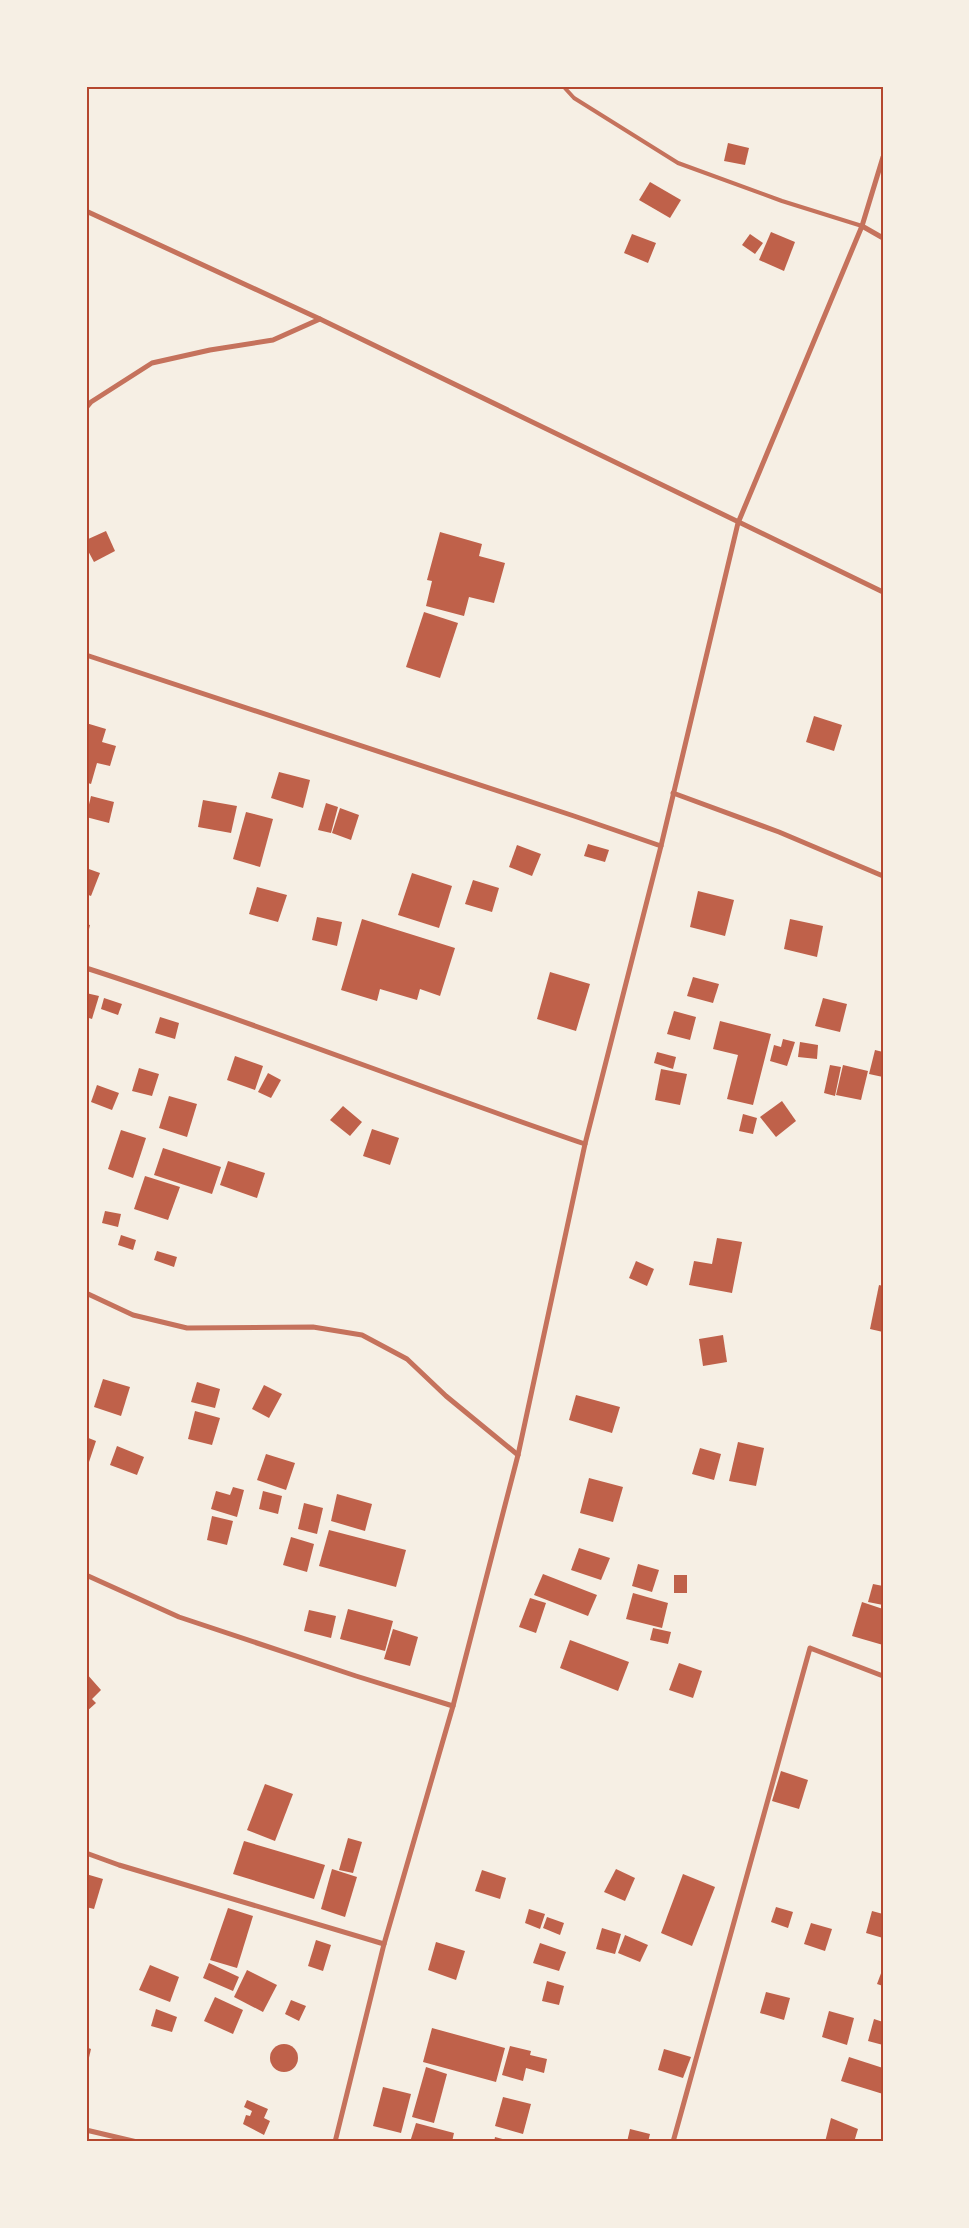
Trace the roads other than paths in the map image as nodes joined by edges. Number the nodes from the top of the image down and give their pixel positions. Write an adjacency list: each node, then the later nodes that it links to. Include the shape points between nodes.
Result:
1 (563, 86): 4 (lane, via 574,98 678,163)
2 (883, 157): 4 (street)
3 (86, 211): 6 (street)
4 (862, 226): 5 (street); 8 (street)
5 (883, 238)
6 (320, 319): 7 (street, via 272,340 152,363); 8 (street)
7 (86, 408)
8 (738, 523): 9 (street); 11 (street)
9 (883, 592)
10 (86, 655): 12 (street)
11 (673, 793): 12 (street); 13 (street, via 779,832)
12 (661, 846): 15 (street)
13 (883, 876)
14 (86, 968): 15 (street)
15 (585, 1144): 17 (street)
16 (86, 1293): 17 (street, via 133,1315 188,1328 314,1327 362,1335 407,1359)
17 (518, 1455): 20 (street)
18 (86, 1575): 20 (street, via 180,1617)
19 (883, 1676): 26 (street, via 810,1648)
20 (453, 1706): 22 (street)
21 (86, 1853): 22 (street)
22 (384, 1944): 25 (street)
23 (86, 2130): 24 (street)
24 (137, 2142)
25 (335, 2142)
26 (673, 2142)

